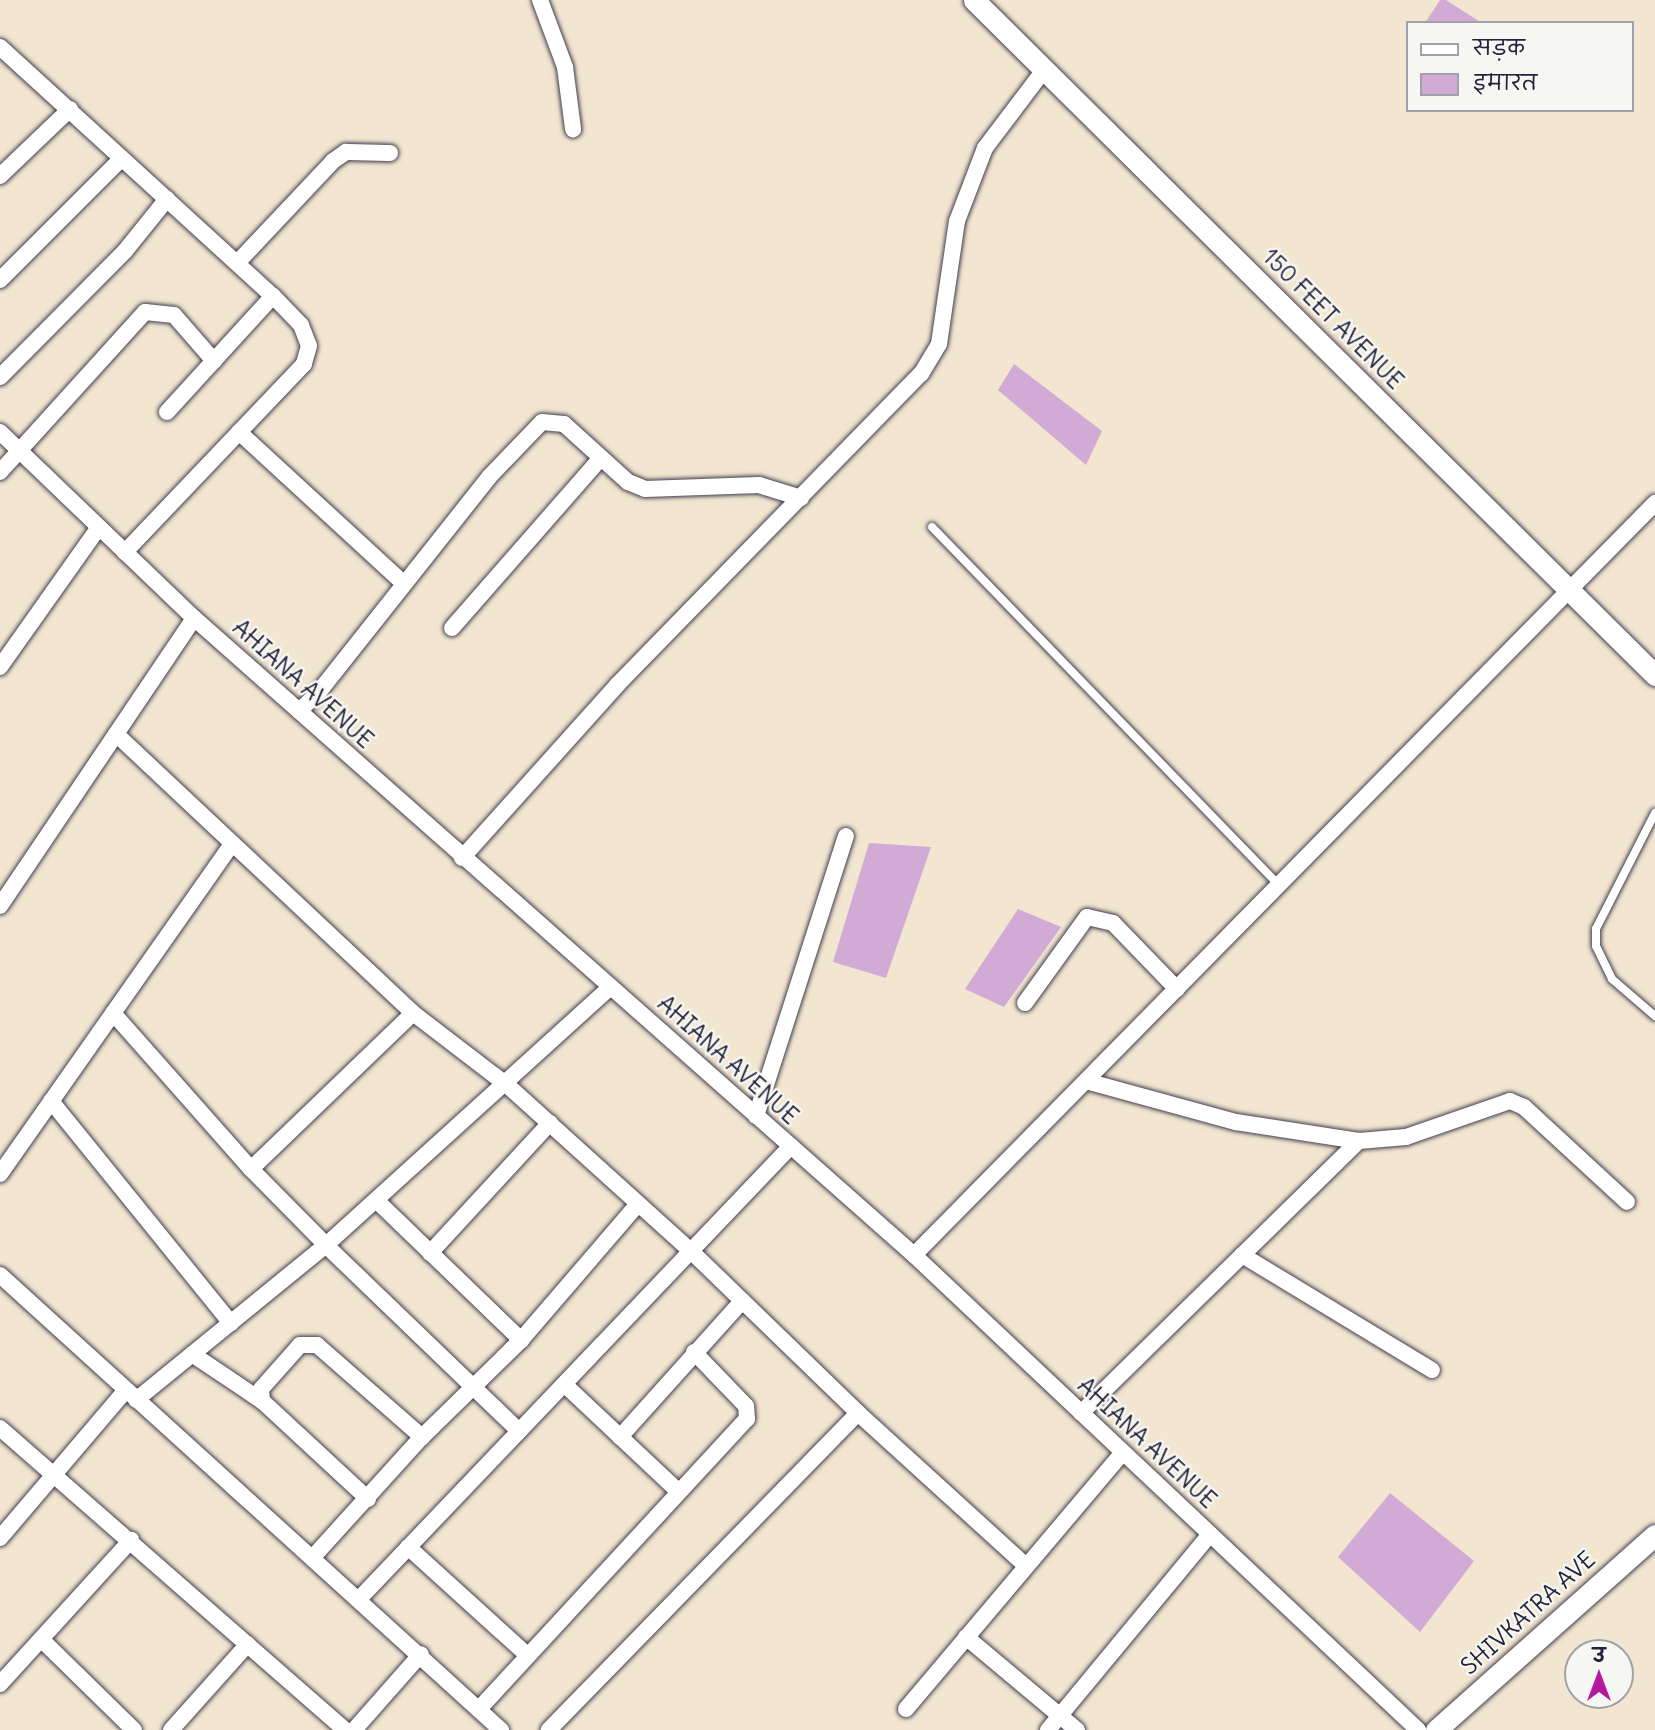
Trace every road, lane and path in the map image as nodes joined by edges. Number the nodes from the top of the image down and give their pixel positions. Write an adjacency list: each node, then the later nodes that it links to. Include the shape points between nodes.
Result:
1 (540, 0): 6 (street, via 565,67)
2 (974, 0): 4 (street, 150 FEET AVENUE)
3 (0, 47): 5 (street)
4 (1044, 69): 22 (street, via 985,148 957,221 939,344 921,374); 28 (street, 150 FEET AVENUE)
5 (70, 109): 8 (street); 9 (street)
6 (573, 130)
7 (390, 153): 11 (street, via 346,152 333,161)
8 (120, 160): 10 (street); 12 (street)
9 (0, 176)
10 (167, 199): 11 (street); 15 (street, via 125,251)
11 (237, 263): 13 (street)
12 (0, 280)
13 (273, 296): 14 (street); 18 (street, via 302,325 309,346 304,364)
14 (214, 361): 16 (street); 19 (street, via 174,315 145,312)
15 (0, 377)
16 (167, 412)
17 (0, 432): 19 (street, AHIANA AVENUE)
18 (239, 432): 26 (street); 27 (street)
19 (17, 448): 21 (street); 24 (street, AHIANA AVENUE)
20 (601, 458): 22 (street, via 628,482 645,489 759,485); 27 (street, via 564,424 542,422 489,477); 30 (street)
21 (0, 472)
22 (801, 498): 38 (street, via 617,685)
23 (1655, 503): 28 (street)
24 (99, 527): 26 (street, AHIANA AVENUE); 31 (street)
25 (932, 527): 39 (lane)
26 (125, 552): 29 (street, AHIANA AVENUE)
27 (403, 583): 33 (street, via 318,693)
28 (1571, 592): 32 (street, 150 FEET AVENUE); 39 (street)
29 (194, 618): 33 (street, AHIANA AVENUE); 34 (street)
30 (452, 628)
31 (0, 667)
32 (1655, 675)
33 (299, 710): 38 (street, AHIANA AVENUE)
34 (116, 734): 37 (street); 40 (street)
35 (1655, 813): 46 (lane, via 1596,929 1596,946 1612,979)
36 (846, 836): 50 (street)
37 (232, 844): 44 (street); 45 (street)
38 (462, 858): 41 (street, AHIANA AVENUE)
39 (1280, 886): 42 (street)
40 (2, 901)
41 (611, 987): 48 (street); 50 (street, AHIANA AVENUE)
42 (1177, 989): 43 (street, via 1113,923 1087,917); 47 (street)
43 (1025, 1003)
44 (113, 1013): 49 (street); 54 (street)
45 (413, 1013): 48 (street); 54 (street)
46 (1655, 1016)
47 (1086, 1081): 52 (street, via 1236,1122); 62 (street)
48 (507, 1085): 51 (street); 56 (street)
49 (51, 1101): 55 (street); 66 (street)
50 (756, 1116): 53 (street, AHIANA AVENUE)
51 (550, 1123): 58 (street); 61 (street)
52 (1359, 1142): 57 (street, via 1406,1137 1510,1101 1524,1107); 63 (street)
53 (791, 1146): 60 (street); 62 (street, AHIANA AVENUE)
54 (251, 1169): 59 (street)
55 (0, 1174)
56 (376, 1200): 59 (street); 61 (street)
57 (1626, 1202)
58 (638, 1204): 60 (street); 67 (street)
59 (326, 1245): 66 (street); 72 (street)
60 (692, 1252): 65 (street); 71 (street)
61 (430, 1253): 67 (street)
62 (914, 1255): 76 (street, AHIANA AVENUE)
63 (1242, 1255): 70 (street); 76 (street)
64 (0, 1275): 73 (street)
65 (743, 1301): 68 (street); 75 (street)
66 (230, 1323): 69 (street)
67 (521, 1340): 72 (street)
68 (694, 1352): 80 (street); 83 (street, via 746,1406 748,1415)
69 (192, 1354): 73 (street); 74 (street)
70 (1432, 1370)
71 (564, 1384): 78 (street); 80 (street)
72 (474, 1388): 78 (street); 79 (street)
73 (131, 1395): 82 (street); 90 (street)
74 (262, 1401): 79 (street, via 261,1389 300,1345 310,1342); 84 (street)
75 (858, 1413): 91 (street); 107 (street)
76 (1082, 1413): 81 (street, AHIANA AVENUE)
77 (0, 1428): 82 (street)
78 (519, 1431): 89 (street)
79 (422, 1437): 84 (street)
80 (620, 1437): 83 (street)
81 (1123, 1452): 85 (street, AHIANA AVENUE); 91 (street)
82 (55, 1473): 87 (street); 88 (street)
83 (677, 1490): 97 (street)
84 (368, 1499): 90 (street)
85 (1210, 1534): 101 (street); 110 (street, AHIANA AVENUE)
86 (1655, 1535): 111 (street, SHIVKATRA AVE)
87 (0, 1538)
88 (131, 1540): 94 (street); 95 (street)
89 (408, 1547): 92 (street); 97 (street)
90 (313, 1558): 92 (street)
91 (1025, 1565): 93 (street)
92 (359, 1598): 96 (street)
93 (966, 1637): 100 (street); 101 (street)
94 (41, 1639): 98 (street); 103 (street)
95 (248, 1644): 104 (street); 105 (street)
96 (421, 1654): 99 (street); 106 (street)
97 (527, 1655): 99 (street)
98 (0, 1684)
99 (479, 1709): 102 (street)
100 (906, 1709)
101 (1060, 1715): 108 (street); 109 (street)
102 (498, 1729)
103 (134, 1730)
104 (171, 1730)
105 (345, 1730)
106 (354, 1730)
107 (550, 1730)
108 (1048, 1730)
109 (1077, 1730)
110 (1418, 1730)
111 (1436, 1730)

